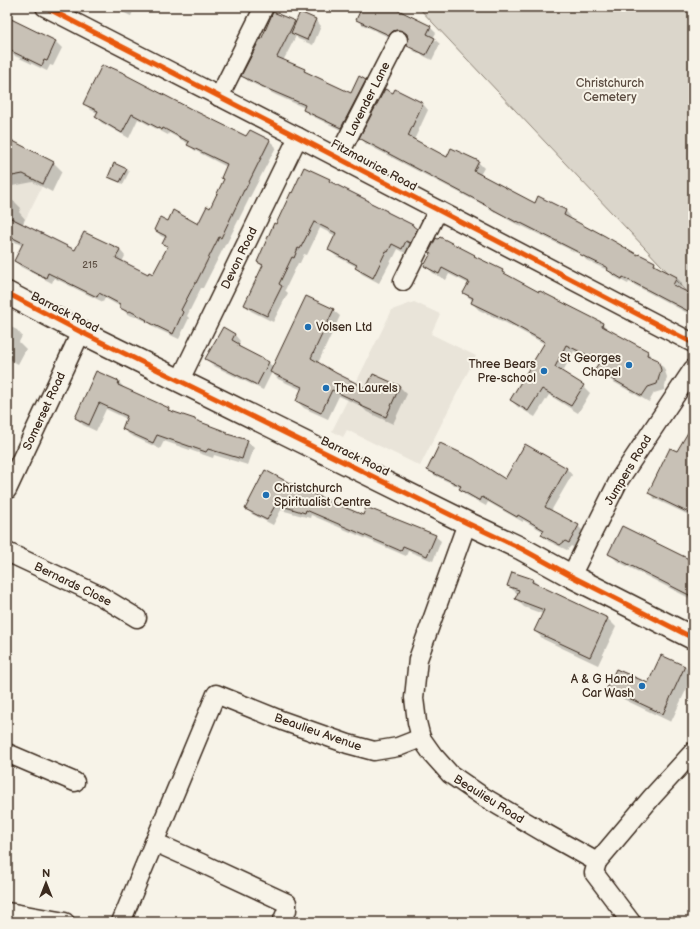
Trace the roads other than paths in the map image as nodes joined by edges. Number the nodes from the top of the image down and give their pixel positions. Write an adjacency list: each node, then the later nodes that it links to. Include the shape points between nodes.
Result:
1 (45, 7): 4 (street, Fitzmaurice Road)
2 (264, 7): 4 (street)
3 (398, 40): 6 (street, Lavender Lane)
4 (219, 97): 5 (street, Fitzmaurice Road)
5 (298, 137): 6 (street, Fitzmaurice Road); 13 (street, Devon Road)
6 (338, 157): 7 (street, Fitzmaurice Road)
7 (438, 210): 8 (street); 11 (street, Fitzmaurice Road)
8 (403, 281)
9 (7, 293): 10 (main road, Barrack Road)
10 (81, 332): 13 (main road, Barrack Road); 14 (street, Somerset Road)
11 (693, 343)
12 (693, 369): 17 (street, Jumpers Road, via 619,480)
13 (180, 380): 15 (main road, Barrack Road)
14 (7, 490)
15 (468, 523): 17 (main road, Barrack Road); 20 (street, Beaulieu Road, via 418,659 414,698)
16 (7, 552): 18 (street, Bernards Close, via 99,595)
17 (571, 576): 19 (main road, Barrack Road)
18 (137, 618)
19 (693, 638)
20 (421, 738): 24 (street, Beaulieu Avenue, via 398,747 374,751 283,721 216,694); 25 (street, Beaulieu Road, via 450,774 482,796)
21 (693, 752): 25 (street)
22 (7, 753): 23 (street)
23 (75, 782)
24 (154, 842): 28 (street); 29 (street, via 287,903)
25 (597, 862): 30 (street, via 594,873)
26 (8, 912): 27 (street)
27 (65, 922)
28 (121, 922)
29 (282, 922)
30 (631, 922)

